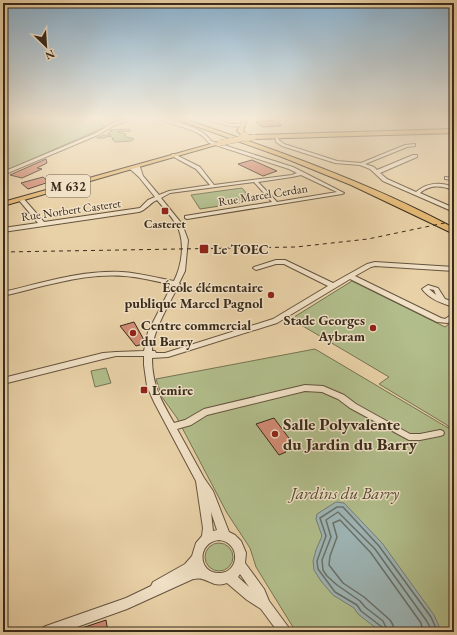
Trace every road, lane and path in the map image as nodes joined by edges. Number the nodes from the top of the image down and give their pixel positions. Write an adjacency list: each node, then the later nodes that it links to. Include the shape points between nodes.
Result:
1 (63, 149): 14 (street)
2 (196, 149): 8 (main road, M 632)
3 (226, 149): 13 (street)
4 (260, 149): 30 (highway, via 356,184)
5 (272, 149): 27 (highway, via 363,181)
6 (295, 149): 10 (street, via 337,162)
7 (399, 149): 10 (street)
8 (175, 155): 11 (main road, M 632); 18 (street, via 198,168)
9 (415, 156): 12 (street)
10 (361, 164): 12 (street)
11 (134, 167): 21 (street); 22 (main road, M 632)
12 (377, 172): 20 (street, via 382,178)
13 (302, 173): 17 (street); 23 (street, Rue Marcel Cerdan, via 342,192)
14 (3, 174)
15 (447, 178): 16 (street)
16 (454, 179)
17 (255, 181): 18 (street); 23 (street)
18 (213, 186): 21 (street, via 169,192)
19 (454, 189): 20 (street, via 439,181)
20 (417, 193): 25 (street)
21 (158, 197): 28 (street, Rue Norbert Casteret, via 142,209); 34 (street, via 179,224 186,244)
22 (21, 200): 24 (main road, M 632); 28 (street)
23 (275, 203): 26 (street, Rue Marcel Cerdan)
24 (3, 205)
25 (453, 209)
26 (187, 217)
27 (454, 222)
28 (42, 224): 29 (street, Rue Norbert Casteret)
29 (3, 230)
30 (454, 231)
31 (256, 268): 35 (street, via 285,262)
32 (454, 269): 33 (street, via 369,264)
33 (350, 276): 35 (street); 39 (street, via 440,320 446,321)
34 (177, 284): 36 (street, via 127,274 106,273); 40 (street, via 152,332)
35 (333, 286): 40 (street, via 275,321 158,356)
36 (3, 294)
37 (442, 299): 38 (street)
38 (454, 305)
39 (454, 315)
40 (148, 354): 41 (street, via 110,355); 42 (street, via 152,386)
41 (3, 380)
42 (172, 427): 43 (street, via 188,422 204,412 305,388 323,389 341,397 409,437); 44 (street)
43 (440, 433)
44 (201, 481): 45 (street, via 206,487); 46 (street, via 208,528)
45 (225, 536): 46 (street); 48 (street, via 232,539 241,550)
46 (207, 539): 47 (street, via 199,547)
47 (196, 559): 49 (street); 52 (street, via 189,568 156,586)
48 (240, 565): 50 (street); 51 (street, via 260,593)
49 (203, 573): 50 (street, via 215,578); 52 (street, via 192,574 127,603)
50 (228, 576): 51 (street, via 258,603)
51 (265, 605): 53 (street)
52 (51, 630)
53 (285, 632)

